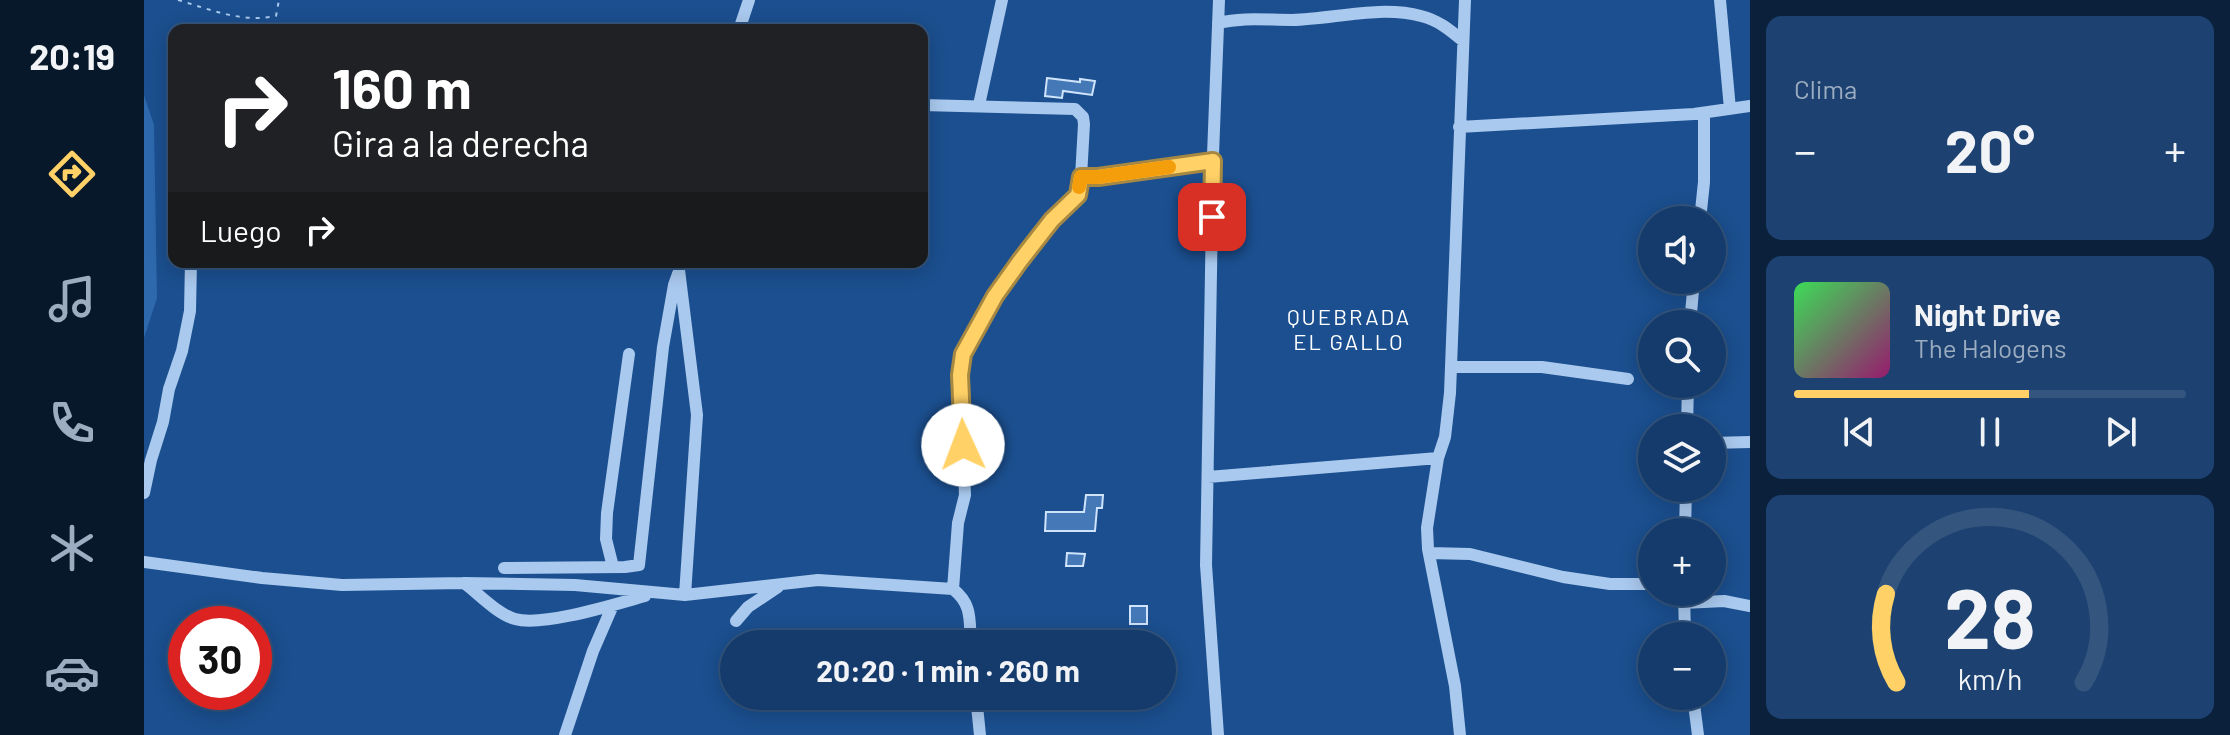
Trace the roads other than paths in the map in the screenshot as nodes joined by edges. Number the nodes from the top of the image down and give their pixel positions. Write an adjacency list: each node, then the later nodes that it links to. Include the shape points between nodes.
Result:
1 (749, 0): 7 (street)
2 (1002, 0): 10 (street)
3 (1219, 0): 6 (street)
4 (1465, 0): 8 (street)
5 (1720, 0): 12 (street)
6 (1218, 23): 8 (street, via 1364,13 1417,15 1444,25); 15 (street)
7 (741, 24)
8 (1463, 41): 14 (street)
9 (928, 105): 10 (street)
10 (979, 105): 16 (street, via 1075,109 1084,124)
11 (1750, 106): 12 (street)
12 (1730, 109): 13 (street)
13 (1704, 113): 14 (street); 17 (street)
14 (1459, 127): 22 (street)
15 (1213, 161): 16 (street); 27 (street)
16 (1081, 177): 36 (street, via 1078,195 1020,261 963,354 965,495)
17 (1701, 206)
18 (191, 268): 28 (street, via 182,351)
19 (679, 268): 31 (street, via 663,347 642,556 639,565)
20 (679, 268): 39 (street, via 697,415)
21 (629, 354): 31 (street, via 607,513 606,539)
22 (1451, 367): 23 (street, via 1542,367); 26 (street)
23 (1628, 379)
24 (1750, 442): 25 (street)
25 (1726, 443)
26 (1438, 458): 27 (street); 29 (street, via 1427,528)
27 (1208, 477): 49 (street, via 1206,565)
28 (144, 493)
29 (1429, 553): 34 (street, via 1470,554 1563,577); 50 (street)
30 (144, 562): 33 (street, via 342,585)
31 (619, 567): 32 (street); 37 (street)
32 (504, 568)
33 (464, 583): 37 (street); 41 (street, via 504,614 523,620)
34 (1638, 584)
35 (780, 585): 36 (street, via 818,580); 39 (street); 43 (street)
36 (953, 589): 44 (street, via 969,610)
37 (633, 592): 38 (street)
38 (652, 594): 39 (street); 41 (street)
39 (685, 595)
40 (1726, 601): 42 (street)
41 (613, 605): 47 (street)
42 (1750, 606)
43 (736, 621)
44 (970, 630)
45 (977, 710): 48 (street)
46 (1695, 710): 51 (street)
47 (565, 735)
48 (980, 735)
49 (1218, 735)
50 (1460, 735)
51 (1698, 735)

